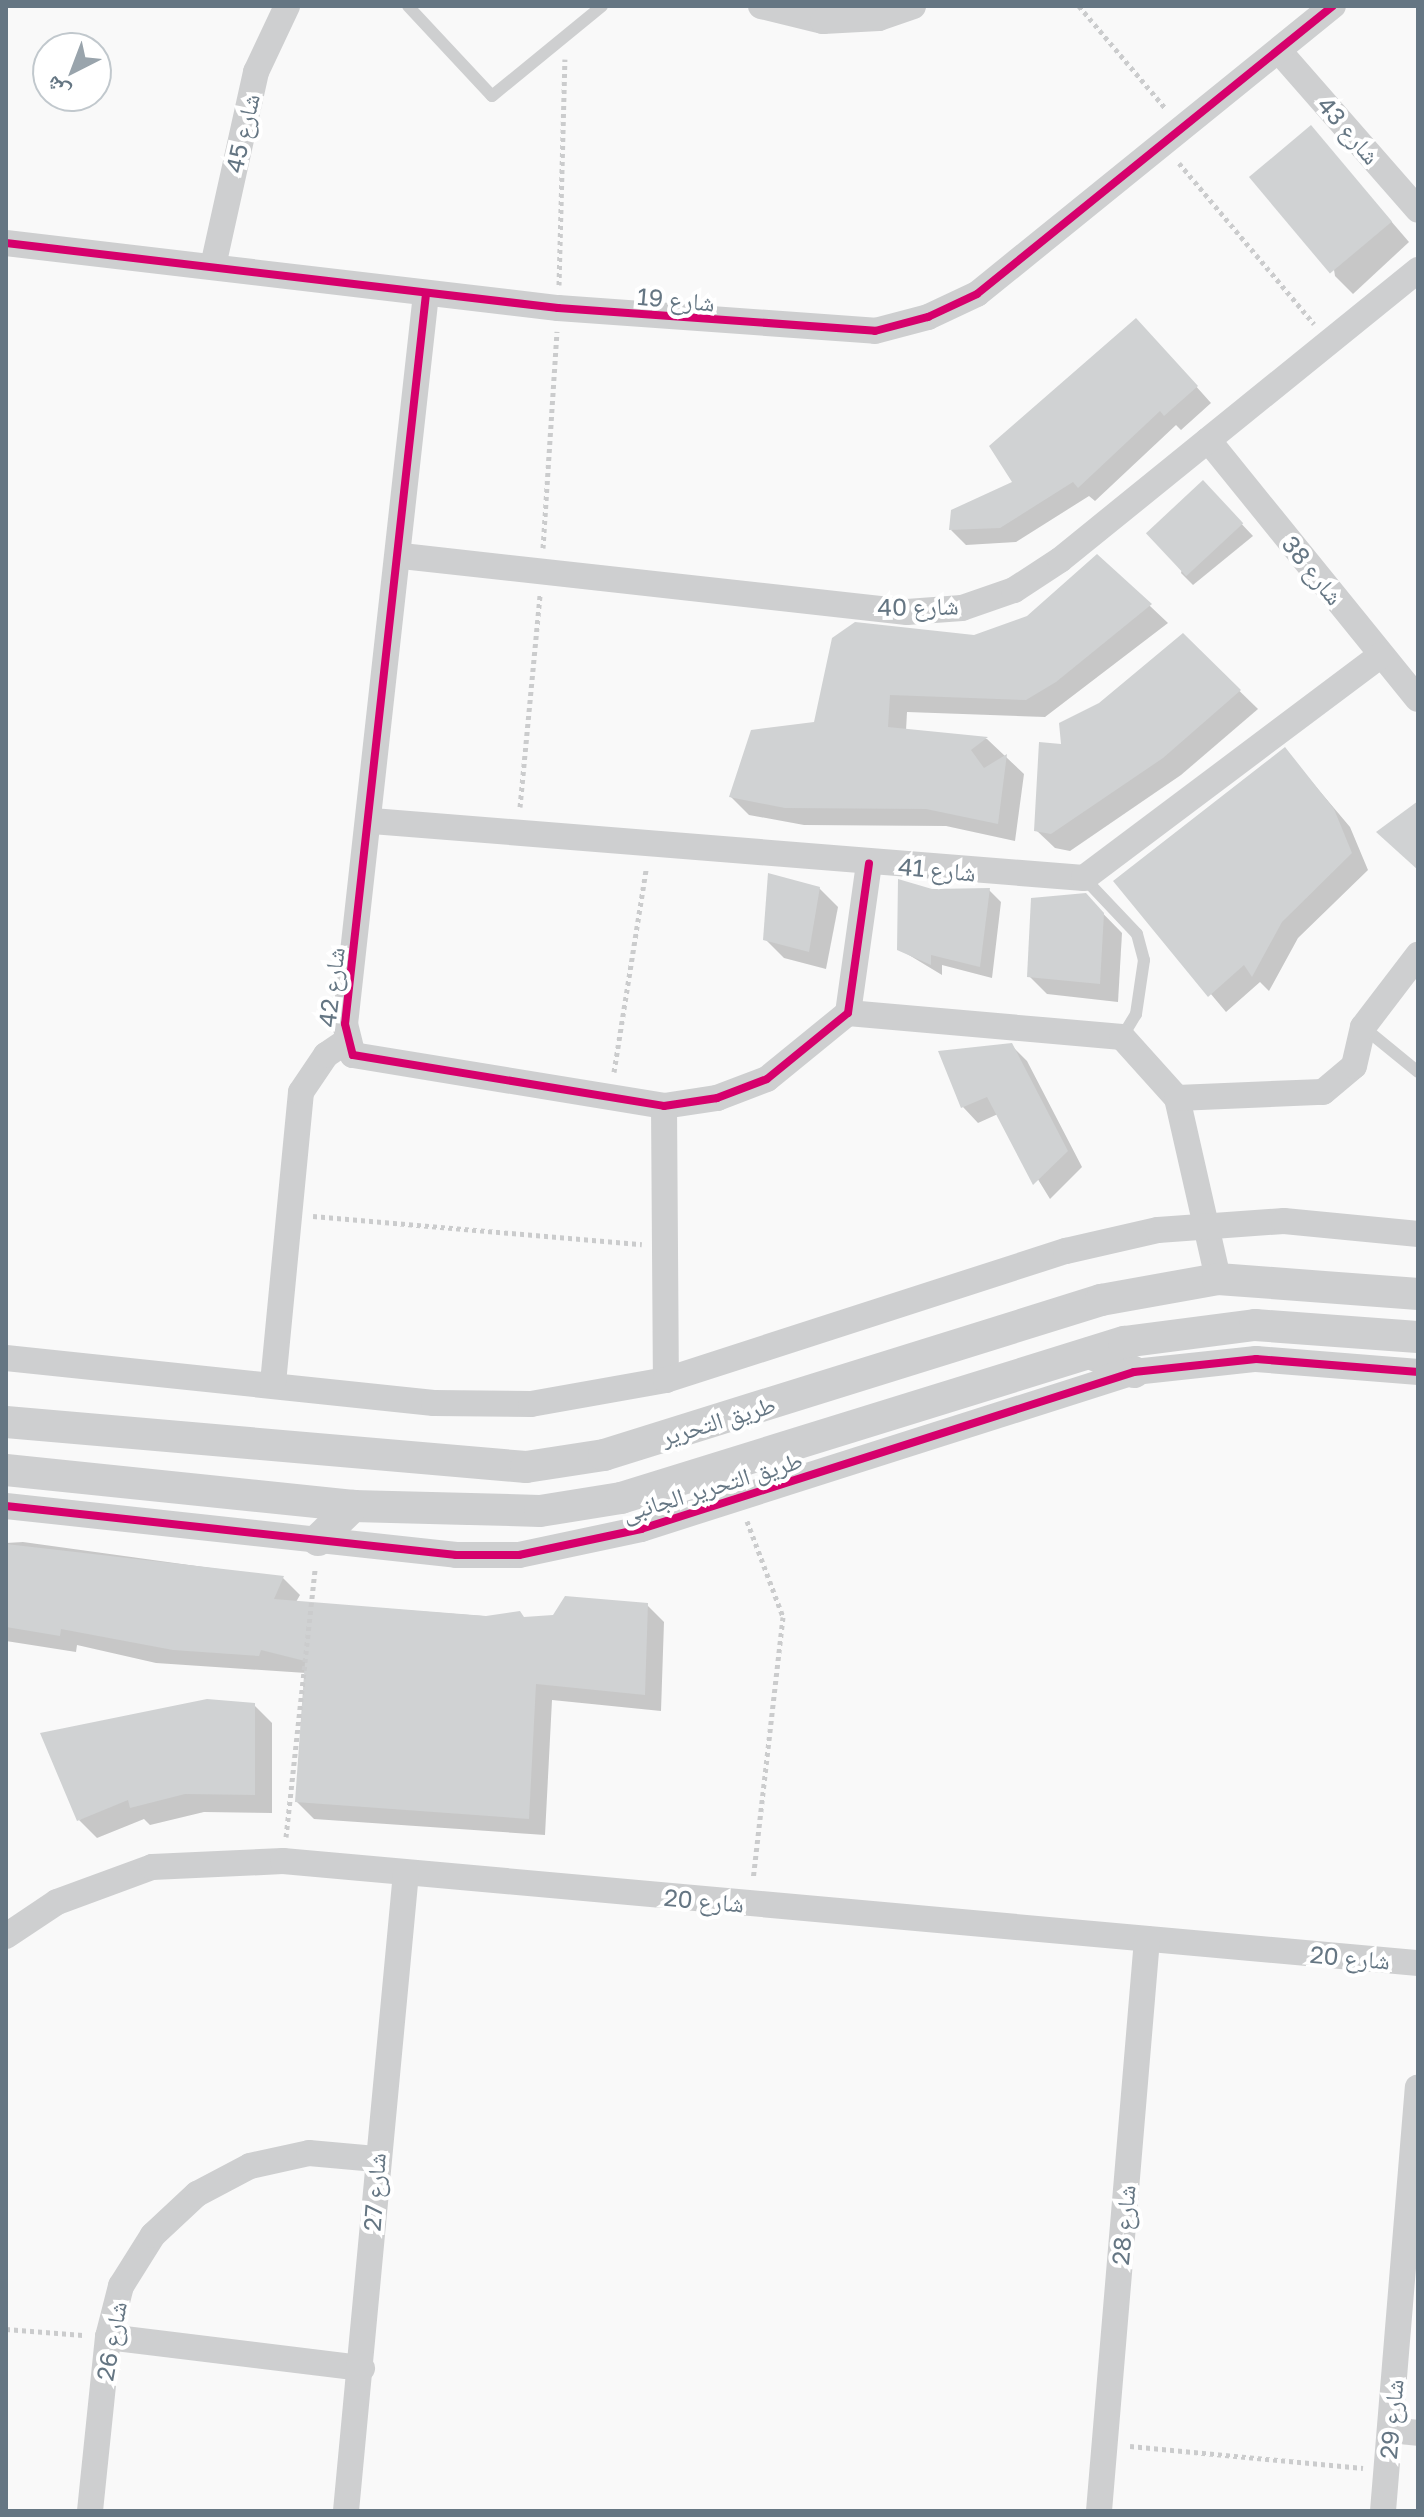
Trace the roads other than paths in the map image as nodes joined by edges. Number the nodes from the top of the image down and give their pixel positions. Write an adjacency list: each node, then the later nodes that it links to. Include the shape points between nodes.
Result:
1 (287, 6): 10 (street, شارع 45, via 256,72)
2 (408, 6): 3 (lane, via 492,96)
3 (602, 6)
4 (761, 6): 5 (street, via 823,21 879,18)
5 (913, 6)
6 (1333, 6): 7 (street, شارع 19)
7 (1279, 51): 8 (street, شارع 43); 12 (street, شارع 19, via 977,294 928,317 875,331 820,332)
8 (1418, 210)
9 (6, 243): 10 (street, شارع 19)
10 (213, 266): 12 (street, شارع 19)
11 (1418, 270): 13 (street, شارع 40)
12 (426, 294): 14 (street, شارع 42)
13 (1208, 440): 14 (street, شارع 40, via 1060,560 1014,590 962,608 907,612); 15 (street, شارع 38)
14 (402, 556): 17 (street, شارع 42)
15 (1381, 655): 16 (street, شارع 38); 19 (street)
16 (1418, 699)
17 (372, 821): 18 (street, شارع 41); 24 (street, شارع 42)
18 (869, 863): 19 (street, شارع 41); 21 (street)
19 (1084, 878): 23 (lane, via 1137,934 1144,960 1136,1014)
20 (1417, 959): 22 (street)
21 (848, 1013): 23 (street); 27 (street, شارع 42, via 767,1079 717,1098)
22 (1363, 1027): 25 (lane); 26 (street, via 1354,1066 1323,1092)
23 (1122, 1037): 26 (street)
24 (345, 1042): 27 (street, شارع 42, via 367,1061); 38 (street, via 301,1092)
25 (1418, 1072)
26 (1177, 1098): 28 (street)
27 (664, 1106): 37 (street)
28 (1205, 1224): 29 (street, via 1323,1223); 30 (street); 37 (street, via 1066,1251)
29 (1418, 1234)
30 (1218, 1279): 31 (street, طريق التحرير); 41 (street, طريق التحرير, via 1101,1300 566,1463 487,1468)
31 (1418, 1294)
32 (1418, 1337): 33 (street, طريق التحرير, via 1255,1325)
33 (1090, 1353): 35 (street); 46 (street, طريق التحرير, via 621,1498 496,1515)
34 (6, 1358): 38 (street)
35 (1134, 1372): 36 (street, طريق التحرير الجانبى, via 1256,1359); 47 (street, طريق التحرير الجانبى, via 581,1546 519,1555)
36 (1418, 1372)
37 (666, 1380): 38 (street, via 579,1399 482,1405)
38 (273, 1383)
39 (6, 1422): 40 (street, طريق التحرير)
40 (134, 1435): 41 (street, طريق التحرير); 43 (street, via 146,1448 147,1467)
41 (229, 1444): 44 (street, via 220,1470)
42 (6, 1470): 43 (street, طريق التحرير)
43 (123, 1482): 44 (street, طريق التحرير)
44 (232, 1493): 46 (street, طريق التحرير)
45 (6, 1506): 47 (street, طريق التحرير الجانبى)
46 (353, 1506): 47 (street)
47 (318, 1540)
48 (406, 1873): 49 (street, شارع 20, via 283,1861 152,1867 57,1902); 50 (street, شارع 20); 53 (street, شارع 27)
49 (6, 1936)
50 (1147, 1939): 51 (street, شارع 20); 60 (street, شارع 28)
51 (1418, 1963)
52 (1418, 2087): 56 (street, شارع 29)
53 (376, 2159): 54 (street, شارع 26, via 309,2153 250,2166 197,2194 153,2235 121,2286); 55 (street, شارع 27)
54 (108, 2337): 55 (street); 58 (street, شارع 26)
55 (362, 2368): 59 (street, شارع 27)
56 (1390, 2430): 57 (street); 61 (street, شارع 29)
57 (1418, 2433)
58 (90, 2511)
59 (346, 2511)
60 (1099, 2511)
61 (1383, 2511)

